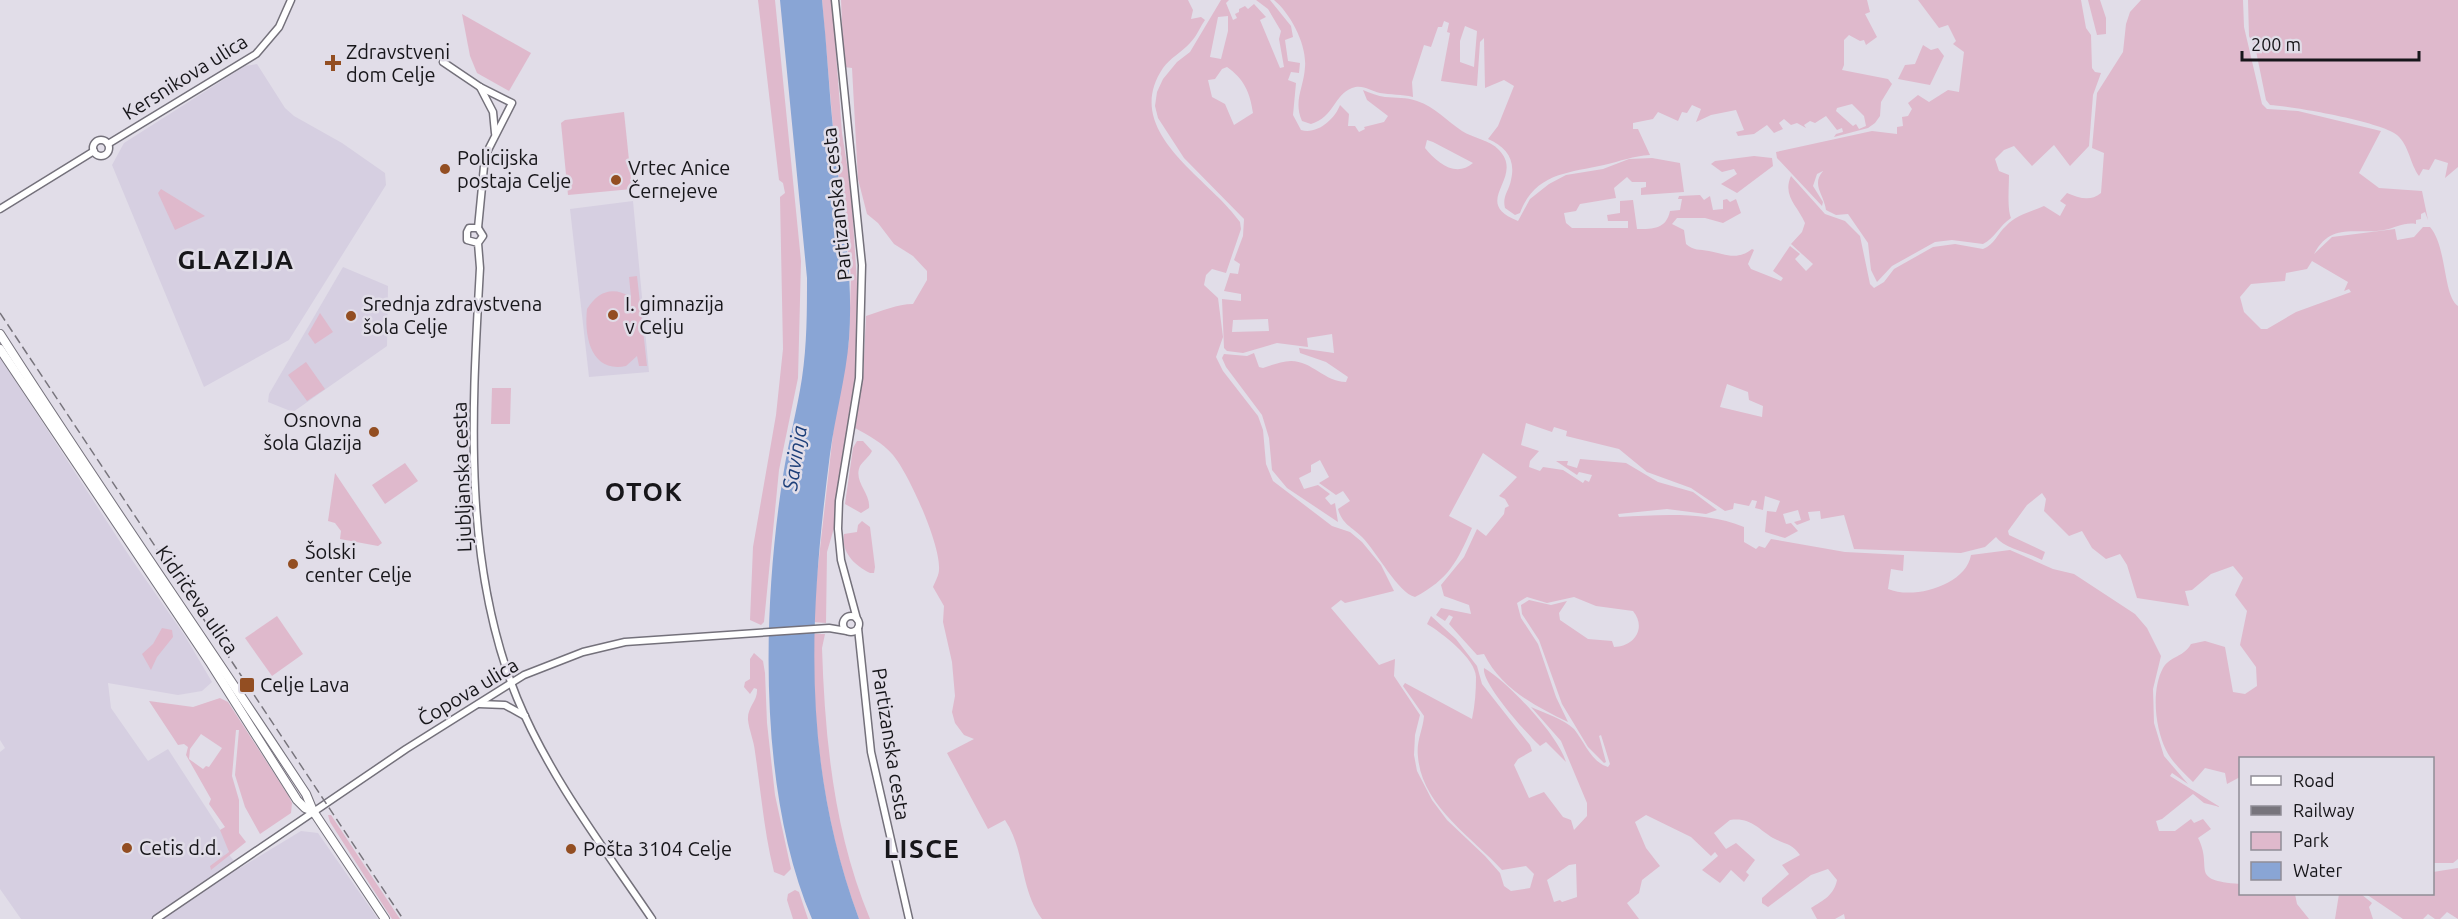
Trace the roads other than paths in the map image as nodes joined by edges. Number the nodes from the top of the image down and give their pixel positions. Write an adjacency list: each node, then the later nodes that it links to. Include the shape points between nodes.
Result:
1 (291, 0): 6 (street, Kersnikova ulica, via 279,27 256,54)
2 (835, 0): 13 (street, Partizanska cesta, via 862,264 859,378 838,529)
3 (443, 62): 4 (street)
4 (480, 87): 5 (street, via 493,112); 5 (street, Ljubljanska cesta, via 512,103)
5 (495, 135): 9 (street, Ljubljanska cesta, via 483,163)
6 (108, 144): 7 (street, Kersnikova ulica, via 98,140); 7 (street, Kersnikova ulica, via 104,155)
7 (94, 151): 8 (street, Kersnikova ulica)
8 (0, 209)
9 (478, 228): 10 (street, Ljubljanska cesta, via 483,236); 10 (street, Ljubljanska cesta, via 470,228 466,236 470,243)
10 (478, 243): 18 (street, Ljubljanska cesta, via 476,521 490,613)
11 (0, 334): 21 (main road, Kidričeva ulica, via 238,690 306,794)
12 (0, 349): 21 (main road, Kidričeva ulica, via 297,800)
13 (852, 601): 14 (street); 15 (street, Partizanska cesta)
14 (857, 619): 15 (street); 17 (street)
15 (846, 620): 16 (street); 17 (street)
16 (827, 628): 17 (street, Čopova ulica); 18 (street, Čopova ulica, via 618,643 573,656)
17 (852, 630): 25 (street, Partizanska cesta, via 859,644 871,752)
18 (511, 682): 19 (street, Čopova ulica); 20 (street, Ljubljanska cesta)
19 (472, 706): 20 (street, via 505,705); 21 (street, Čopova ulica)
20 (526, 717): 24 (street, Ljubljanska cesta, via 565,788)
21 (313, 811): 22 (street, Čopova ulica); 23 (main road)
22 (156, 919)
23 (385, 919)
24 (652, 919)
25 (909, 919)

